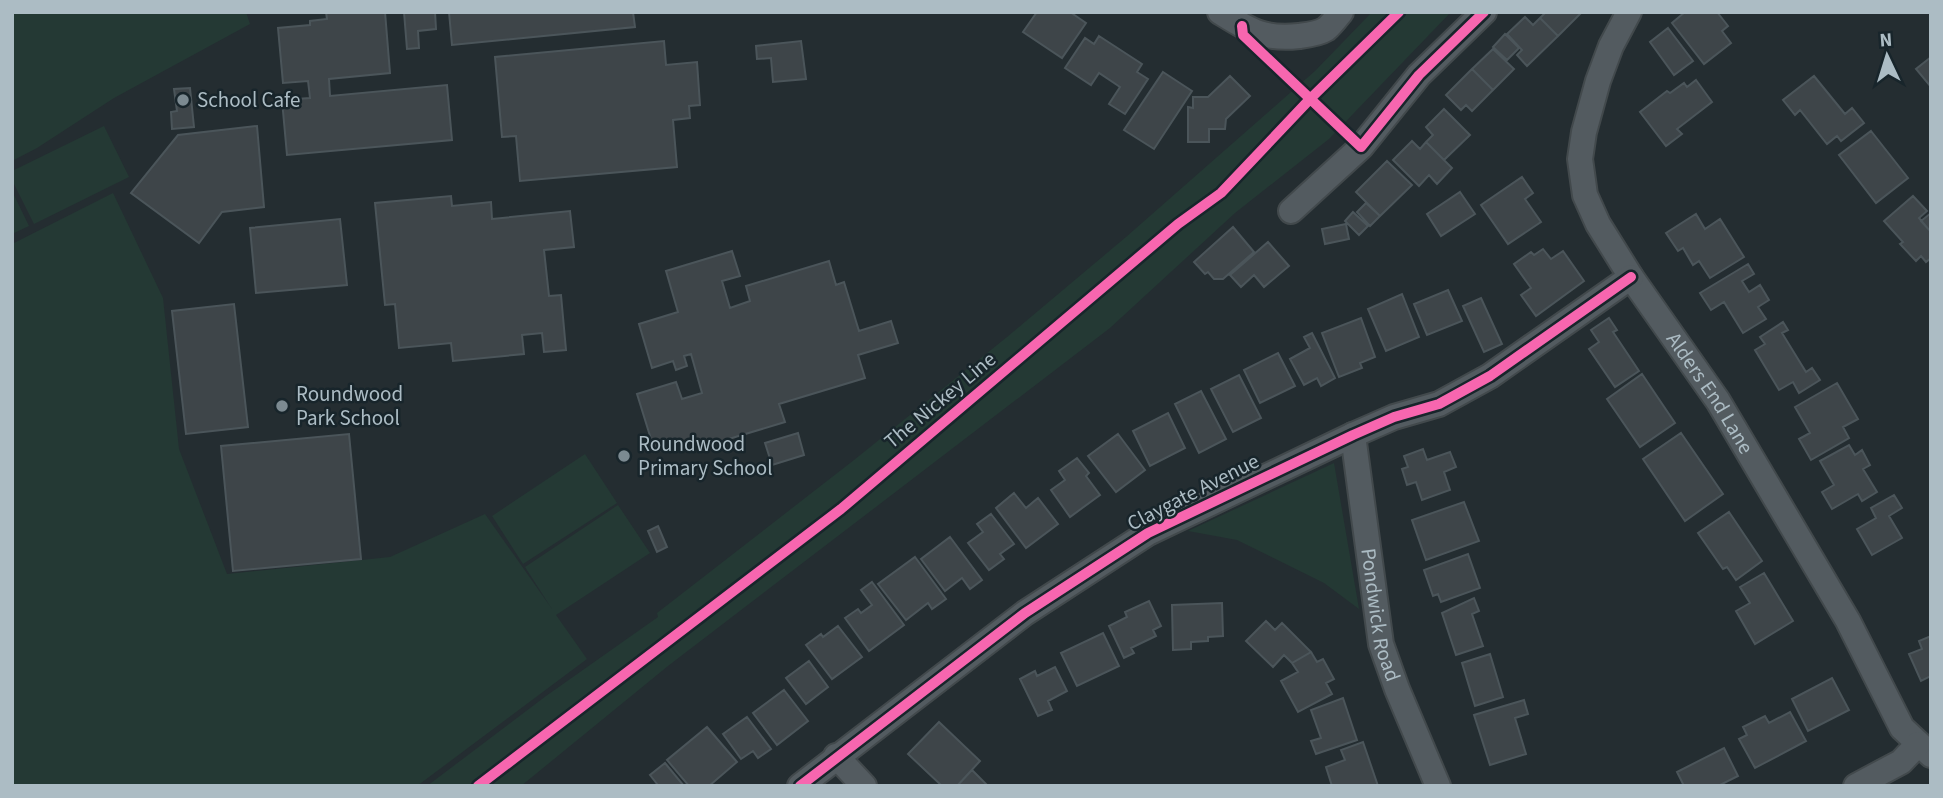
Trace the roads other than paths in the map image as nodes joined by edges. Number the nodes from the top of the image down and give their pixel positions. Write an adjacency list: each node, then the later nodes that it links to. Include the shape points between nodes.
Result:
1 (1220, 12): 4 (street, via 1268,37 1310,34)
2 (1484, 12): 5 (street, via 1419,75 1361,147)
3 (1629, 12): 6 (street, Alders End Lane, via 1598,81 1580,159 1585,195)
4 (1334, 20)
5 (1291, 211)
6 (1631, 277): 7 (street, Claygate Avenue, via 1490,376 1439,404); 8 (street, Alders End Lane, via 1718,401 1848,621 1902,728)
7 (1353, 435): 9 (street, Claygate Avenue, via 1148,533 1025,613); 12 (street, Pondwick Road, via 1381,644)
8 (1924, 749): 13 (street)
9 (836, 756): 10 (street, Claygate Avenue); 11 (street)
10 (800, 786)
11 (864, 786)
12 (1438, 786)
13 (1856, 786)

